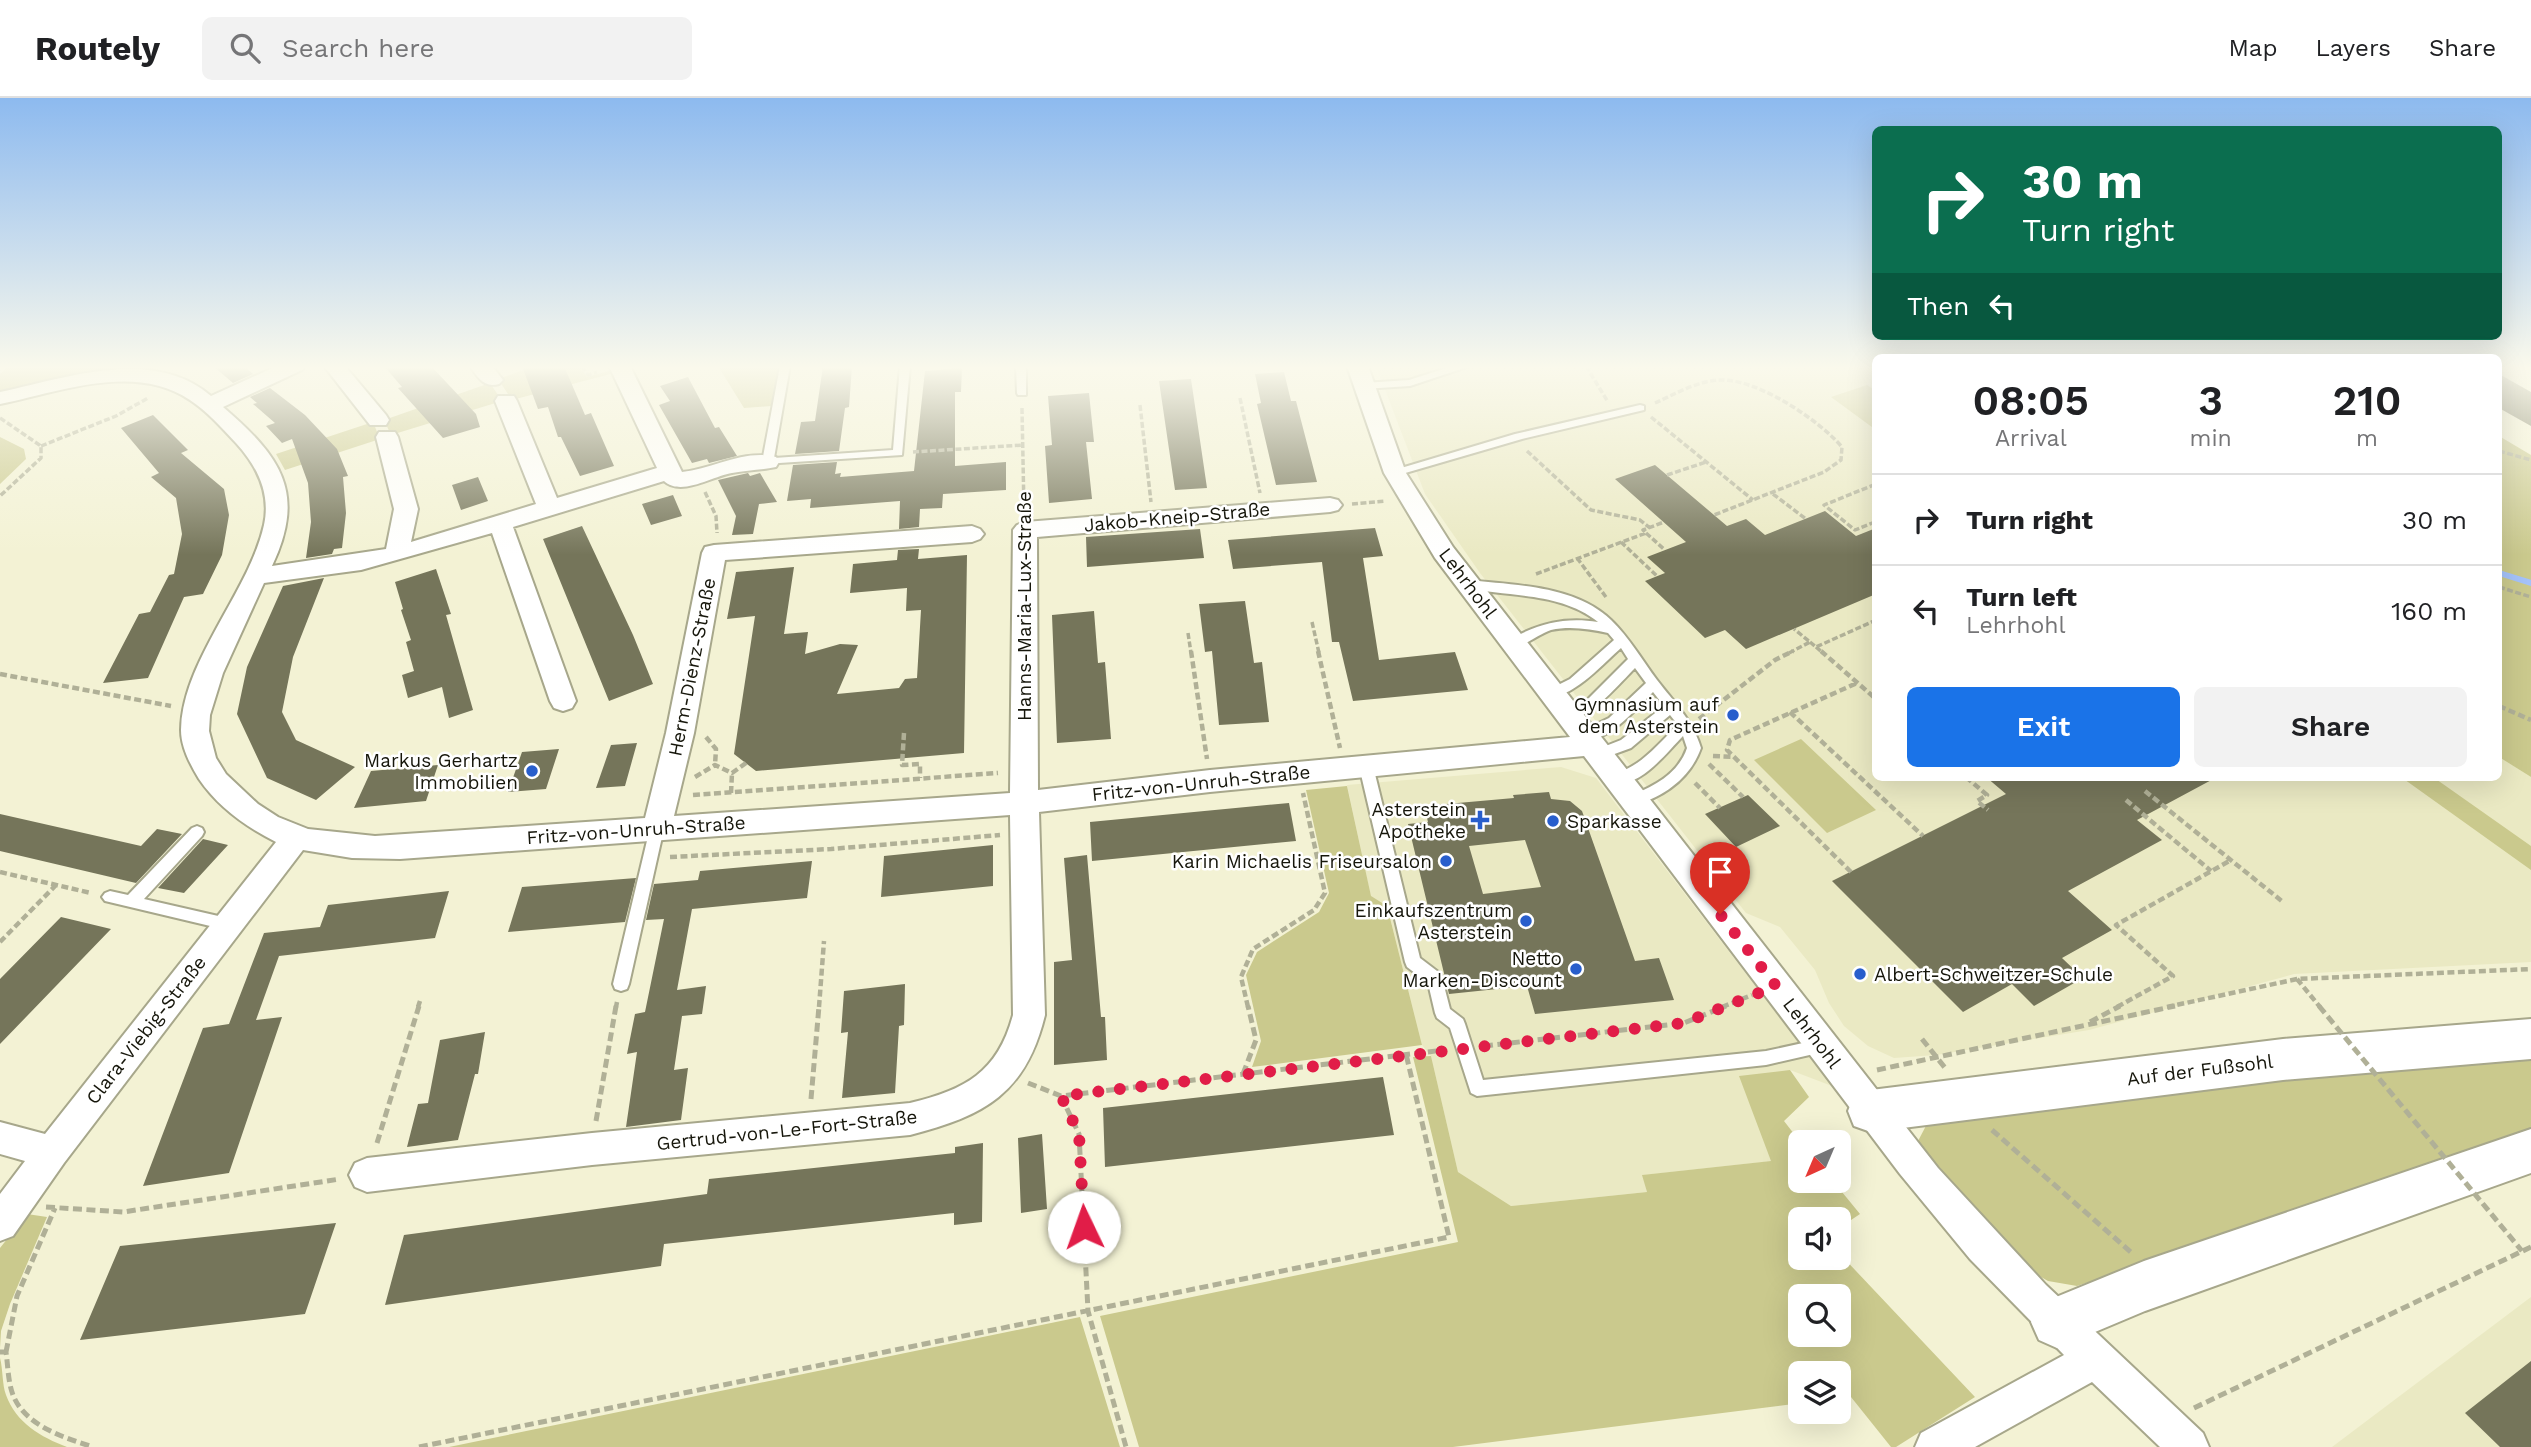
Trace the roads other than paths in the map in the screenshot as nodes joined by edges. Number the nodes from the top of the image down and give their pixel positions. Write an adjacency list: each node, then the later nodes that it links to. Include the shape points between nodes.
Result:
1 (232, 429): 18 (street, Fritz-von-Unruh-Straße, via 271,473 277,495 278,522)
2 (382, 429): 17 (street, via 407,509)
3 (517, 429): 13 (street)
4 (649, 429): 10 (street)
5 (774, 429): 9 (lane)
6 (900, 429): 9 (lane, via 898,453)
7 (1379, 429): 11 (street, Lehrhohl)
8 (1552, 429): 11 (lane)
9 (768, 462): 10 (street, via 729,466 678,481)
10 (669, 472): 13 (street)
11 (1395, 473): 19 (street, Lehrhohl)
12 (1330, 505): 15 (street, Jakob-Kneip-Straße)
13 (549, 508): 14 (street)
14 (500, 523): 17 (street); 26 (street)
15 (1025, 530): 31 (street, Hanns-Maria-Lux-Straße)
16 (972, 534): 33 (street, Herm-Dienz-Straße, via 714,553)
17 (397, 554): 18 (street)
18 (256, 576): 35 (street, Fritz-von-Unruh-Straße, via 215,661 196,711 195,730 200,755 213,779 244,811)
19 (1467, 584): 20 (lane, via 1582,606); 22 (street, Lehrhohl)
20 (1612, 629): 21 (lane); 22 (lane, via 1557,624)
21 (1621, 641): 23 (lane); 25 (lane, via 1575,682)
22 (1514, 643): 25 (street, Lehrhohl)
23 (1636, 660): 24 (lane); 29 (lane, via 1591,704)
24 (1653, 684): 27 (lane); 29 (lane, via 1611,725)
25 (1553, 693): 29 (street, Lehrhohl)
26 (563, 701)
27 (1671, 707): 28 (lane); 29 (lane, via 1621,747)
28 (1690, 724): 32 (lane, via 1634,774); 32 (lane, via 1693,756 1662,788)
29 (1586, 738): 30 (street, Fritz-von-Unruh-Straße); 32 (street, Lehrhohl)
30 (1355, 768): 31 (street, Fritz-von-Unruh-Straße, via 1210,781); 41 (lane, via 1413,962 1435,979 1443,1013 1457,1024 1477,1088 1766,1058)
31 (1024, 787): 33 (street, Fritz-von-Unruh-Straße); 46 (street, Gertrud-von-Le-Fort-Straße, via 1029,1015 1023,1043 1005,1073 976,1096 933,1115 910,1119)
32 (1625, 790): 41 (street, Lehrhohl)
33 (657, 828): 35 (street, Fritz-von-Unruh-Straße, via 400,847 351,848); 39 (lane)
34 (197, 832): 37 (lane)
35 (295, 839): 38 (street, Clara-Viebig-Straße)
36 (110, 897): 37 (lane)
37 (131, 902): 38 (lane)
38 (227, 924): 45 (street, Clara-Viebig-Straße)
39 (621, 984)
40 (2531, 1040): 42 (street, Auf der Fußsohl)
41 (1823, 1045): 42 (street, Lehrhohl)
42 (1858, 1094): 48 (street, Lehrhohl, via 1921,1175)
43 (0, 1138): 45 (street)
44 (2531, 1151): 48 (street, via 2162,1280)
45 (52, 1152): 47 (street, Clara-Viebig-Straße)
46 (367, 1175)
47 (7, 1214)
48 (2057, 1322): 49 (street, Lehrhohl)
49 (2095, 1359): 50 (street, Lehrhohl); 51 (street)
50 (2176, 1435)
51 (1935, 1447)

